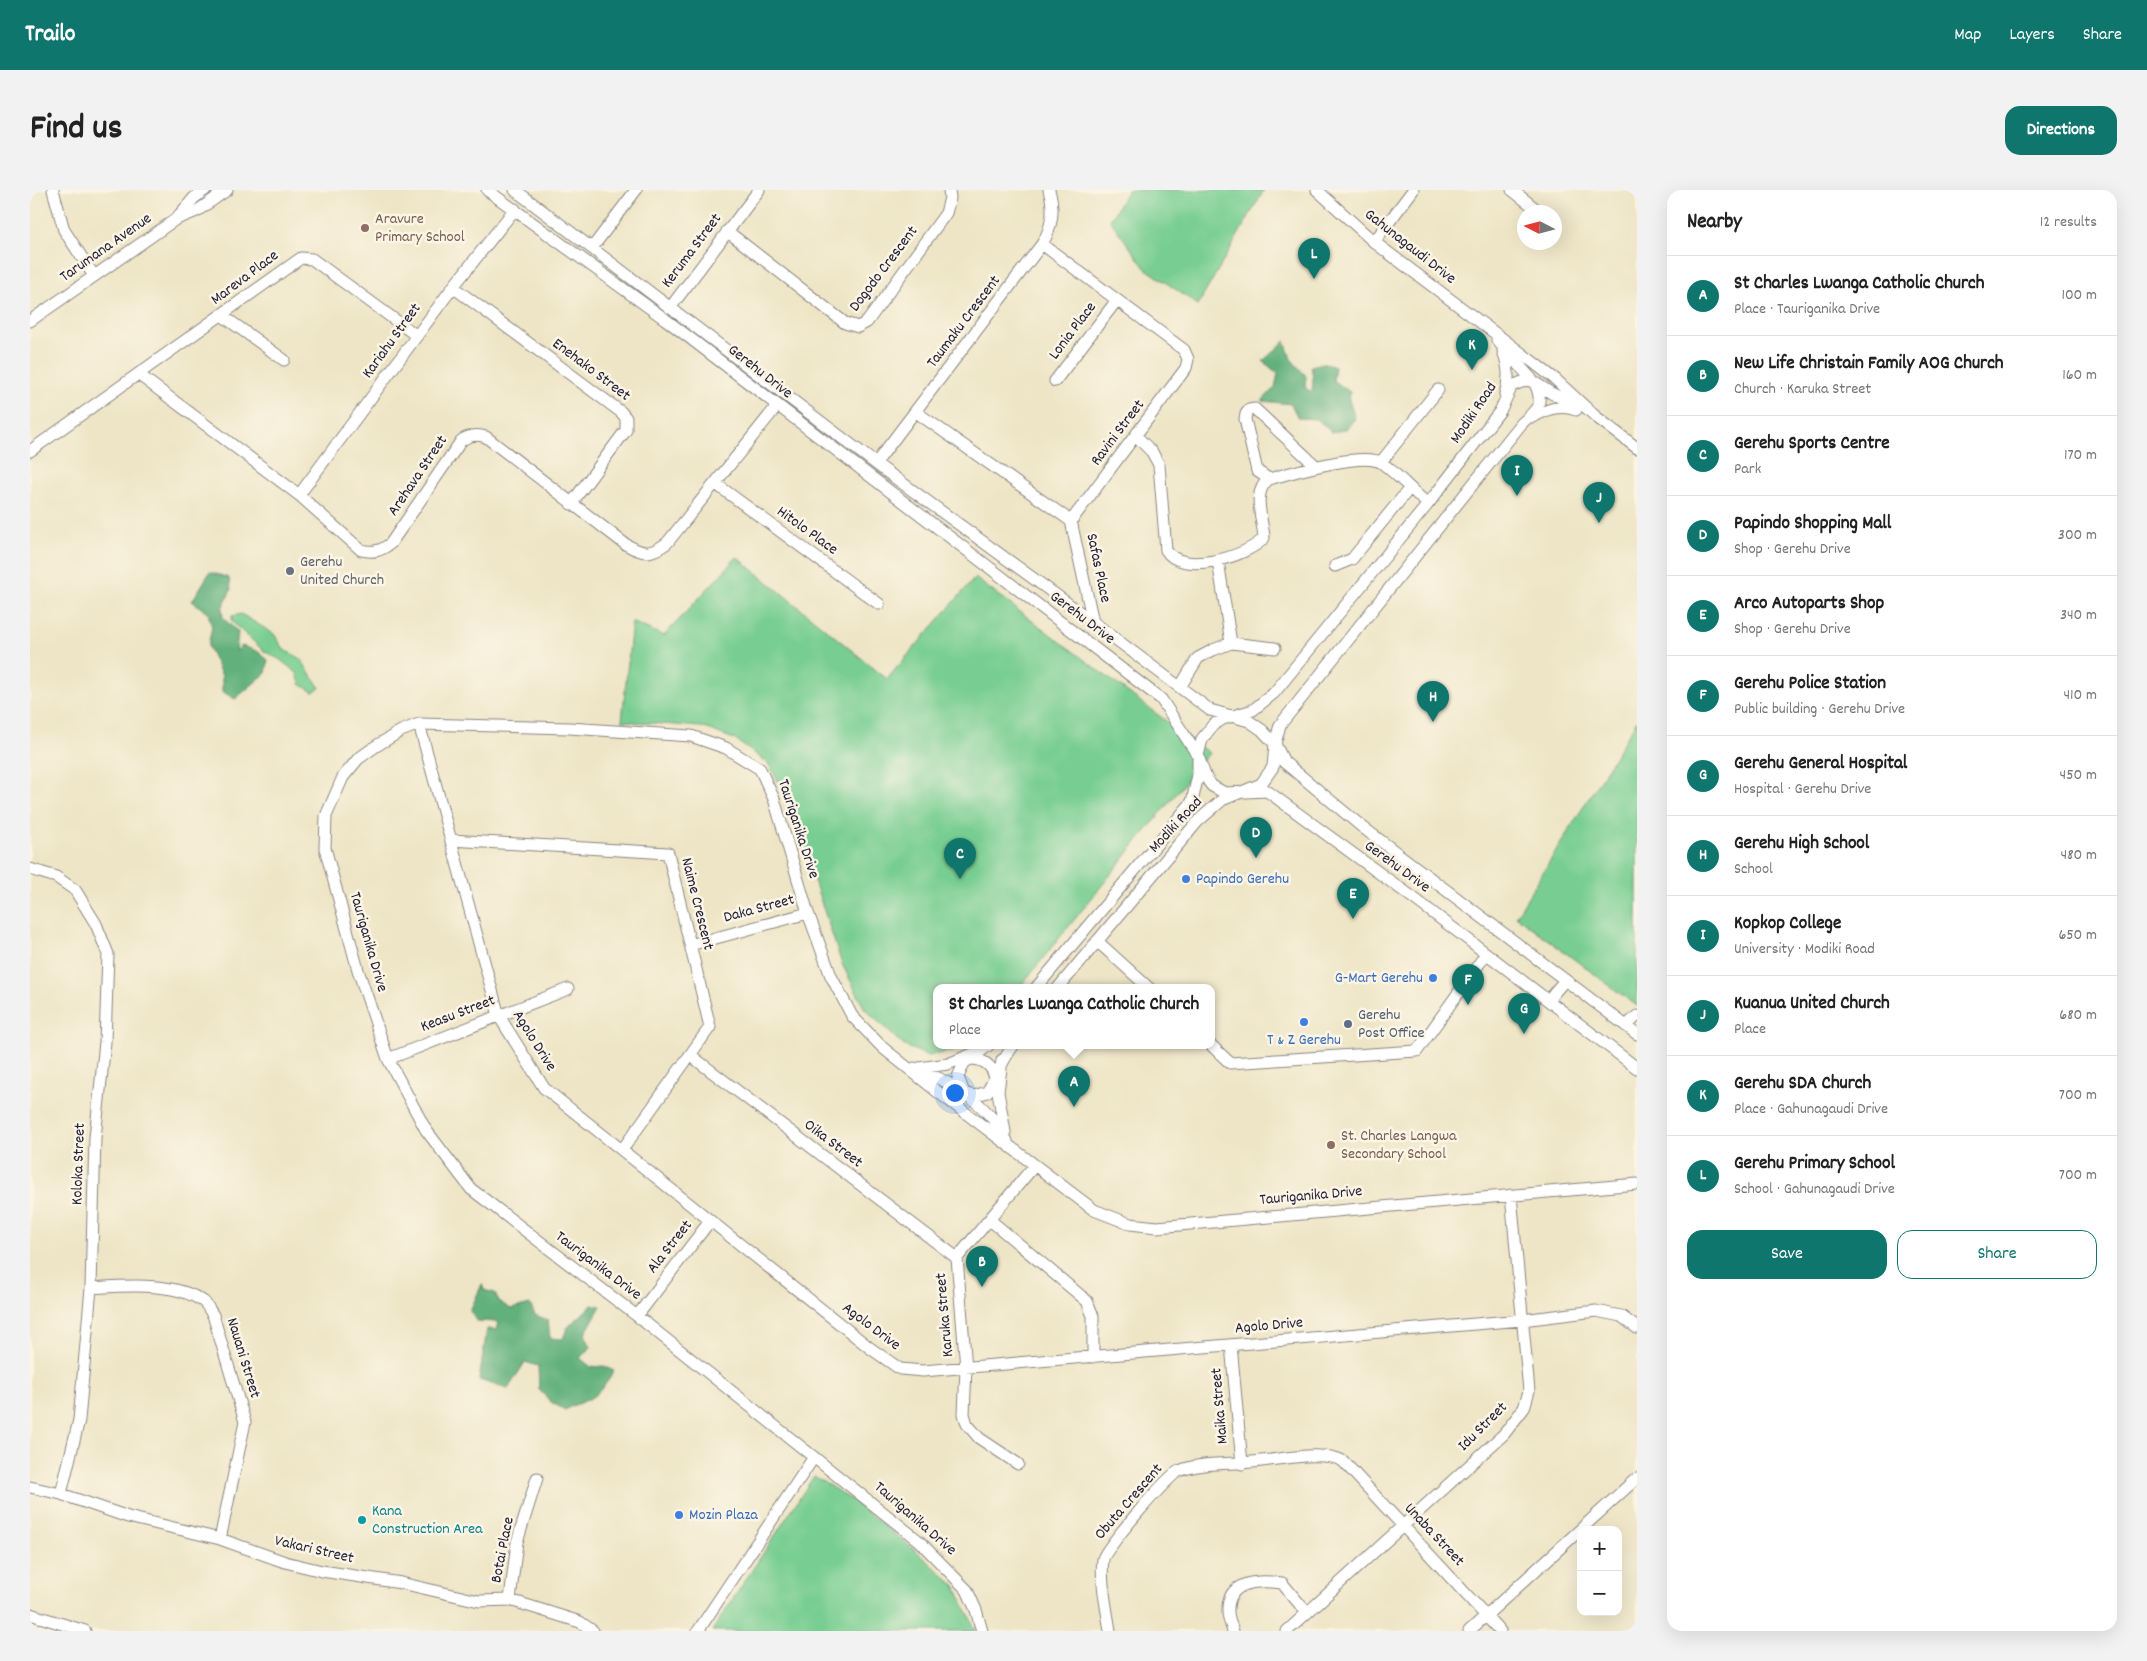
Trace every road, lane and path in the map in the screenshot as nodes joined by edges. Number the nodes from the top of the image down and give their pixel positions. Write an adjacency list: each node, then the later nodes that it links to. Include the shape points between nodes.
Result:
1 (53, 190): 20 (street, via 64,230)
2 (205, 190): 15 (street, Tarumana Avenue)
3 (227, 190): 15 (street, Tarumana Avenue, via 198,211)
4 (487, 190): 14 (street, Gerehu Drive)
5 (515, 190): 19 (street, Gerehu Drive)
6 (636, 190): 19 (street)
7 (759, 190): 16 (street, Keruma Street)
8 (949, 190): 16 (street, Dogodo Crescent, via 946,213 867,322 858,326 845,323)
9 (1050, 190): 18 (street, Taumaku Crescent, via 1051,223)
10 (1317, 190): 17 (street, Gahunagaudi Drive)
11 (1413, 190): 17 (street)
12 (1512, 190): 13 (street)
13 (1531, 205)
14 (515, 209): 21 (street, Kariahu Street); 33 (street, Gerehu Drive, via 665,319)
15 (176, 219): 20 (street, Tarumana Avenue)
16 (727, 231): 23 (street, Keruma Street)
17 (1374, 242): 26 (street, Gahunagaudi Drive)
18 (1042, 244): 22 (street, Ravini Street); 35 (street, Taumaku Crescent)
19 (592, 248): 23 (street, Gerehu Drive)
20 (94, 276): 25 (street, Tarumana Avenue)
21 (453, 287): 27 (street, Kariahu Street); 48 (street, Enehako Street, via 626,418 626,430)
22 (1117, 300): 30 (street, Lonia Place); 38 (street, Ravini Street, via 1184,350 1188,359 1186,368)
23 (670, 308): 42 (street, Gerehu Drive)
24 (223, 316): 27 (street, Mareva Place, via 296,260 306,258 312,259); 28 (street); 29 (street, Mareva Place)
25 (30, 321)
26 (1486, 327): 31 (street, Gahunagaudi Drive); 34 (street, via 1501,347 1508,370 1508,384); 36 (street, Gahunagaudi Drive, via 1555,380)
27 (417, 336): 47 (street, Kariahu Street)
28 (284, 360)
29 (138, 374): 40 (street, Mareva Place); 47 (street, Arehava Street)
30 (1055, 381)
31 (1534, 382): 34 (street, Modiki Road, via 1527,380 1512,386); 36 (street, Gahunagaudi Drive); 37 (street, Modiki Road, via 1540,403)
32 (1438, 390): 41 (street)
33 (776, 406): 45 (street, Arehava Street); 61 (street, Gerehu Drive, via 1161,699)
34 (1500, 411): 49 (street, Modiki Road)
35 (916, 412): 42 (street, Taumaku Crescent); 50 (street)
36 (1595, 416): 37 (street, via 1567,406 1550,408); 39 (street, Gahunagaudi Drive)
37 (1522, 423): 60 (street, Modiki Road, via 1280,725)
38 (1136, 436): 50 (street, Ravini Street); 51 (street, via 1152,452 1158,465 1169,555 1179,562)
39 (1637, 448)
40 (30, 451)
41 (1380, 462): 43 (street, via 1368,459); 46 (street)
42 (876, 463): 54 (street, Gerehu Drive)
43 (1316, 466): 44 (street); 44 (street, via 1255,409 1247,412 1245,419 1256,471)
44 (1268, 479): 51 (street, via 1259,491 1264,538 1250,549)
45 (716, 484): 48 (street, Arehava Street, via 667,544 645,553 625,544); 53 (street, Hitolo Place)
46 (1409, 489): 49 (street); 52 (street, via 1352,559)
47 (299, 495): 48 (street, Arehava Street, via 361,550 377,552 391,544 461,441 479,435 486,437)
48 (571, 504)
49 (1428, 504): 58 (street, Modiki Road, via 1274,693 1253,710)
50 (1072, 521): 54 (street, Safas Place)
51 (1218, 561): 55 (street)
52 (1334, 566)
53 (879, 604)
54 (1093, 622): 57 (street, Gerehu Drive)
55 (1231, 643): 56 (street); 57 (street, via 1198,658)
56 (1275, 648)
57 (1180, 687): 58 (street, Gerehu Drive, via 1210,710)
58 (1232, 718): 60 (street, Gerehu Drive, via 1249,722); 61 (street, Modiki Road, via 1213,725 1202,739)
59 (419, 724): 63 (street, Agolo Drive); 65 (street, Tauriganika Drive, via 569,728 691,736 726,748 760,769 774,798); 84 (street, Tauriganika Drive, via 401,731 358,759 343,777 326,816 325,848 358,970)
60 (1275, 744): 62 (street, Modiki Road, via 1273,766 1261,784); 69 (street, Gerehu Drive, via 1284,762 1361,826)
61 (1198, 756): 62 (street, Gerehu Drive, via 1212,786 1225,793); 70 (street, Modiki Road, via 1192,802)
62 (1239, 793): 66 (street, Modiki Road, via 1222,800 1198,821); 68 (street, Gerehu Drive, via 1267,791)
63 (451, 840): 67 (street, Naime Crescent, via 668,853); 75 (street, Agolo Drive)
64 (30, 869): 98 (street, Koloka Street, via 56,877 74,890 96,924 108,954 95,1138)
65 (808, 912): 67 (street, Daka Street); 86 (street, Tauriganika Drive, via 831,976 852,1016)
66 (1097, 940): 71 (street, Modiki Road); 72 (street)
67 (690, 945): 82 (street, Naime Crescent, via 710,1027)
68 (1486, 954): 74 (street, Gerehu Drive); 81 (street, via 1417,1051 1230,1063)
69 (1565, 980): 74 (street); 77 (street, Gerehu Drive)
70 (1039, 984)
71 (1061, 984)
72 (1145, 984)
73 (568, 989): 75 (street, Keasu Street)
74 (1548, 1000): 87 (street, Gerehu Drive)
75 (499, 1016): 84 (street, Keasu Street); 91 (street, Agolo Drive, via 544,1088)
76 (1637, 1016): 77 (street)
77 (1626, 1026): 78 (street, Gerehu Drive)
78 (1637, 1034)
79 (984, 1049): 83 (street)
80 (1011, 1049): 85 (street)
81 (1215, 1049)
82 (690, 1055): 91 (street, Naime Crescent); 97 (street, Oika Street)
83 (973, 1056): 86 (street, via 922,1069); 88 (street, via 986,1063 994,1072); 89 (street, via 964,1063 958,1077)
84 (388, 1059): 99 (street, Tauriganika Drive, via 426,1130 471,1189)
85 (1002, 1060): 88 (street); 90 (street, via 998,1092 1004,1130)
86 (903, 1063): 89 (street, Tauriganika Drive, via 935,1075); 90 (street, Tauriganika Drive)
87 (1637, 1068)
88 (995, 1079): 89 (street, via 987,1092 974,1096)
89 (964, 1093): 90 (street, Tauriganika Drive, via 992,1118)
90 (1011, 1146): 92 (street, Tauriganika Drive)
91 (622, 1150): 96 (street, Agolo Drive)
92 (1034, 1166): 94 (street, Tauriganika Drive, via 1094,1210 1130,1224 1157,1227); 95 (street, Karuka Street)
93 (1637, 1184): 94 (street, Tauriganika Drive)
94 (1511, 1195): 100 (street, Idu Street)
95 (990, 1220): 97 (street, Karuka Street); 103 (street, via 1087,1301 1093,1316)
96 (710, 1221): 99 (street, Ala Street); 104 (street, Agolo Drive, via 900,1369)
97 (957, 1258): 104 (street, Karuka Street)
98 (91, 1288): 112 (street, Koloka Street, via 79,1420); 114 (street, Nauani Street, via 142,1285 182,1292 204,1302 213,1315 246,1422)
99 (637, 1316): 105 (street, Tauriganika Drive)
100 (1522, 1320): 101 (street, Agolo Drive, via 1596,1311 1621,1316); 102 (street, Agolo Drive); 113 (street, Idu Street, via 1528,1391 1524,1408 1504,1434)
101 (1637, 1328)
102 (1230, 1345): 103 (street, Agolo Drive); 108 (street, Maika Street)
103 (1093, 1357): 104 (street, Agolo Drive)
104 (966, 1368): 107 (street, Karuka Street, via 964,1414 967,1424 979,1438)
105 (814, 1457): 121 (street); 122 (street, Tauriganika Drive, via 919,1541 956,1576 967,1590)
106 (1343, 1461): 108 (street, Obuta Crescent, via 1324,1456); 113 (street, Unaba Street)
107 (1018, 1464)
108 (1242, 1464): 123 (street, Obuta Crescent, via 1198,1465 1176,1471 1106,1551 1103,1568)
109 (537, 1478): 115 (street, Botai Place, via 517,1542)
110 (1637, 1478): 118 (street)
111 (30, 1487): 112 (street, Vakari Street)
112 (61, 1494): 114 (street, Vakari Street, via 128,1517)
113 (1402, 1525): 116 (street, Idu Street); 118 (street, Unaba Street)
114 (220, 1539): 115 (street, Vakari Street, via 322,1571 479,1601)
115 (510, 1600): 120 (street, Vakari Street, via 580,1622)
116 (1307, 1613): 124 (street, via 1282,1583 1238,1586 1232,1593 1228,1611); 125 (street, Idu Street)
117 (30, 1614): 119 (street)
118 (1486, 1615): 126 (street); 127 (street, Unaba Street)
119 (85, 1631)
120 (593, 1631)
121 (698, 1631)
122 (982, 1631)
123 (1110, 1631)
124 (1233, 1631)
125 (1287, 1631)
126 (1469, 1631)
127 (1500, 1631)

